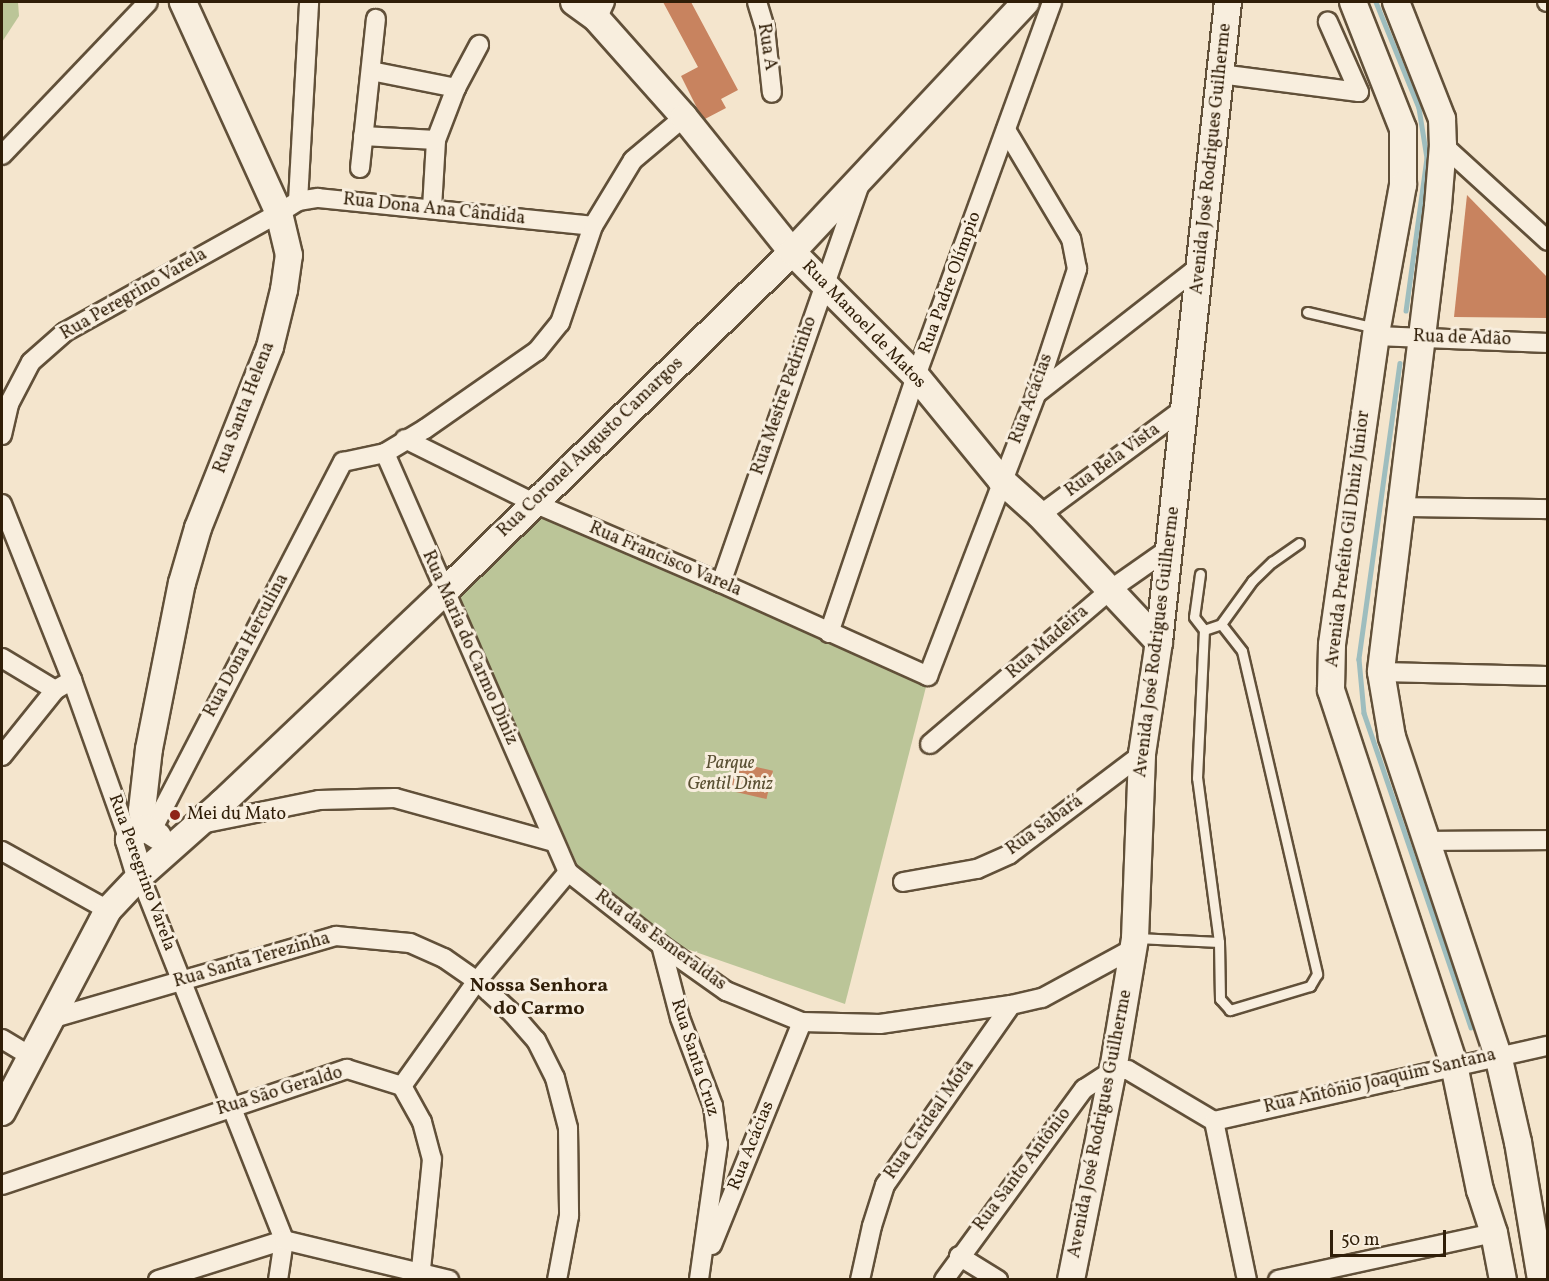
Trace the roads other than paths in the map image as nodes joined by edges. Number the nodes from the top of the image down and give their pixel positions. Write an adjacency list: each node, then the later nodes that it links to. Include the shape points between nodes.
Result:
1 (148, 2): 24 (street)
2 (183, 2): 27 (street, Rua Santa Helena)
3 (309, 2): 27 (street, Rua Santa Helena)
4 (574, 2): 11 (street, Rua Manoel de Matos)
5 (757, 2): 18 (street, Rua A, via 765,28)
6 (1026, 2): 26 (street, Rua Coronel Augusto Camargos)
7 (1052, 2): 20 (street, Rua Padre Olímpio)
8 (1228, 2): 16 (street, Avenida José Rodrigues Guilherme)
9 (1353, 2): 35 (street, Avenida Prefeito Gil Diniz Júnior, via 1403,129 1403,185)
10 (1396, 2): 23 (street, via 1442,119)
11 (601, 10): 19 (street, Rua Manoel de Matos)
12 (376, 19): 15 (street)
13 (1329, 22): 16 (street, via 1359,92)
14 (479, 45): 17 (street)
15 (371, 71): 17 (street); 21 (street)
16 (1220, 74): 32 (street, Avenida José Rodrigues Guilherme)
17 (456, 88): 22 (street)
18 (772, 93)
19 (684, 117): 29 (street, via 633,160); 31 (street, Rua Manoel de Matos)
20 (1006, 130): 38 (street, Rua Padre Olímpio); 39 (street, Rua Acácias, via 1071,240 1077,269)
21 (363, 136): 22 (street); 25 (street)
22 (435, 140): 28 (street)
23 (1443, 145): 30 (street); 36 (street)
24 (2, 155)
25 (360, 168)
26 (863, 176): 31 (street, Rua Coronel Augusto Camargos); 33 (street, Rua Mestre Pedrinho)
27 (288, 207): 28 (street, Rua Dona Ana Cândida, via 318,198); 41 (street, Rua Peregrino Varela, via 65,332 31,362 9,404); 70 (street, Rua Santa Helena, via 289,255 270,347 198,528 182,583 149,749)
28 (432, 208): 29 (street, Rua Dona Ana Cândida)
29 (593, 226): 42 (street, via 560,323 537,351 425,429)
30 (1545, 233)
31 (792, 252): 33 (street, Rua Manoel de Matos); 46 (street, Rua Coronel Augusto Camargos)
32 (1201, 265): 39 (street); 40 (street, Avenida José Rodrigues Guilherme)
33 (824, 285): 38 (street, Rua Manoel de Matos); 53 (street, Rua Mestre Pedrinho)
34 (1307, 312): 35 (lane)
35 (1377, 332): 36 (street, Rua de Adão); 91 (street, Avenida Prefeito Gil Diniz Júnior, via 1332,645 1331,690)
36 (1421, 337): 37 (street, Rua de Adão); 47 (street)
37 (1548, 343)
38 (916, 376): 44 (street, Rua Manoel de Matos); 58 (street, Rua Padre Olímpio)
39 (1036, 394): 44 (street, Rua Acácias)
40 (1186, 407): 49 (street, Rua Bela Vista); 51 (street, Avenida José Rodrigues Guilherme)
41 (2, 435)
42 (405, 438): 43 (street); 46 (street, Rua Francisco Varela)
43 (385, 453): 55 (street, Rua Maria do Carmo Diniz); 70 (street, Rua Dona Herculina, via 343,462)
44 (1001, 480): 49 (street, Rua Manoel de Matos); 62 (street, Rua Acácias)
45 (2, 504): 64 (street, Rua Peregrino Varela)
46 (534, 504): 53 (street, Rua Francisco Varela); 55 (street, Rua Coronel Augusto Camargos)
47 (1401, 507): 48 (street); 61 (street)
48 (1548, 509)
49 (1040, 515): 54 (street, Rua Manoel de Matos)
50 (1299, 543): 56 (lane, via 1252,581)
51 (1170, 548): 54 (street, Rua Madeira); 59 (street, Avenida José Rodrigues Guilherme)
52 (1200, 574): 57 (lane, via 1194,617)
53 (721, 583): 58 (street, Rua Francisco Varela)
54 (1110, 590): 59 (street, Rua Manoel de Matos); 66 (street, Rua Madeira)
55 (444, 592): 69 (street, Rua Coronel Augusto Camargos); 73 (street, Rua Maria do Carmo Diniz)
56 (1221, 624): 57 (lane); 79 (lane, via 1242,651 1317,974 1310,986 1230,1010 1220,999)
57 (1204, 630): 79 (lane, via 1197,778)
58 (829, 633): 62 (street, Rua Francisco Varela)
59 (1159, 642): 67 (street, Avenida José Rodrigues Guilherme)
60 (2, 658): 65 (street)
61 (1382, 672): 63 (street); 72 (street, via 1392,737)
62 (928, 676)
63 (1548, 676)
64 (72, 680): 65 (street); 70 (street, Rua Peregrino Varela)
65 (55, 690): 68 (street)
66 (930, 744)
67 (1142, 754): 77 (street, Rua Sabará, via 1010,854 976,869); 80 (street, Avenida José Rodrigues Guilherme)
68 (2, 756)
69 (199, 824): 70 (street, Rua Coronel Augusto Camargos); 73 (street, via 319,800 395,798)
70 (142, 834): 76 (street, Rua Coronel Augusto Camargos)
71 (1548, 840): 72 (street)
72 (1429, 841): 89 (street)
73 (554, 842): 75 (street, Rua das Esmeraldas)
74 (2, 851): 78 (street)
75 (568, 872): 81 (street, Rua das Esmeraldas); 83 (street)
76 (140, 876): 78 (street); 82 (street, Rua Peregrino Varela)
77 (903, 882)
78 (108, 910): 85 (street)
79 (1219, 942): 80 (lane)
80 (1134, 943): 84 (street, Rua das Esmeraldas, via 1042,998); 92 (street, Avenida José Rodrigues Guilherme)
81 (661, 945): 86 (street, Rua das Esmeraldas, via 726,991); 102 (street, Rua Santa Cruz, via 680,1018 713,1106 718,1144)
82 (181, 981): 83 (street, Rua Santa Terezinha, via 336,936 410,943 444,958); 85 (street, Rua Santa Terezinha); 94 (street, Rua Peregrino Varela)
83 (477, 981): 93 (street); 107 (street, Rua Santa Terezinha, via 536,1040 555,1078 568,1128 569,1216)
84 (1011, 1005): 86 (street, Rua das Esmeraldas, via 880,1024); 108 (street, Rua Cardeal Mota, via 885,1185)
85 (50, 1019): 90 (street)
86 (802, 1022): 102 (street, Rua Acácias)
87 (2, 1039): 90 (street)
88 (1548, 1046): 89 (street, Rua Antônio Joaquim Santana)
89 (1498, 1055): 91 (street, Rua Antônio Joaquim Santana); 98 (street)
90 (30, 1056): 95 (street)
91 (1454, 1065): 96 (street, Rua Antônio Joaquim Santana); 99 (street, Avenida Prefeito Gil Diniz Júnior, via 1480,1190)
92 (1113, 1070): 96 (street, via 1128,1070); 101 (street, Rua Santo Antônio, via 1084,1089); 111 (street, Avenida José Rodrigues Guilherme)
93 (402, 1086): 94 (street, Rua São Geraldo, via 346,1069); 103 (street, via 422,1122 432,1159)
94 (231, 1107): 97 (street, Rua São Geraldo); 100 (street, Rua Peregrino Varela)
95 (2, 1112)
96 (1214, 1121): 112 (street)
97 (2, 1185)
98 (1540, 1219): 115 (street)
99 (1494, 1233): 113 (street); 114 (street, Avenida Prefeito Gil Diniz Júnior)
100 (284, 1240): 103 (street); 104 (street); 105 (street)
101 (959, 1256): 109 (street, Rua Santo Antônio); 110 (street)
102 (700, 1275)
103 (420, 1277): 106 (street)
104 (158, 1280)
105 (278, 1280)
106 (449, 1280)
107 (557, 1280)
108 (860, 1280)
109 (944, 1280)
110 (998, 1280)
111 (1071, 1280)
112 (1247, 1280)
113 (1278, 1280)
114 (1503, 1280)
115 (1541, 1280)

